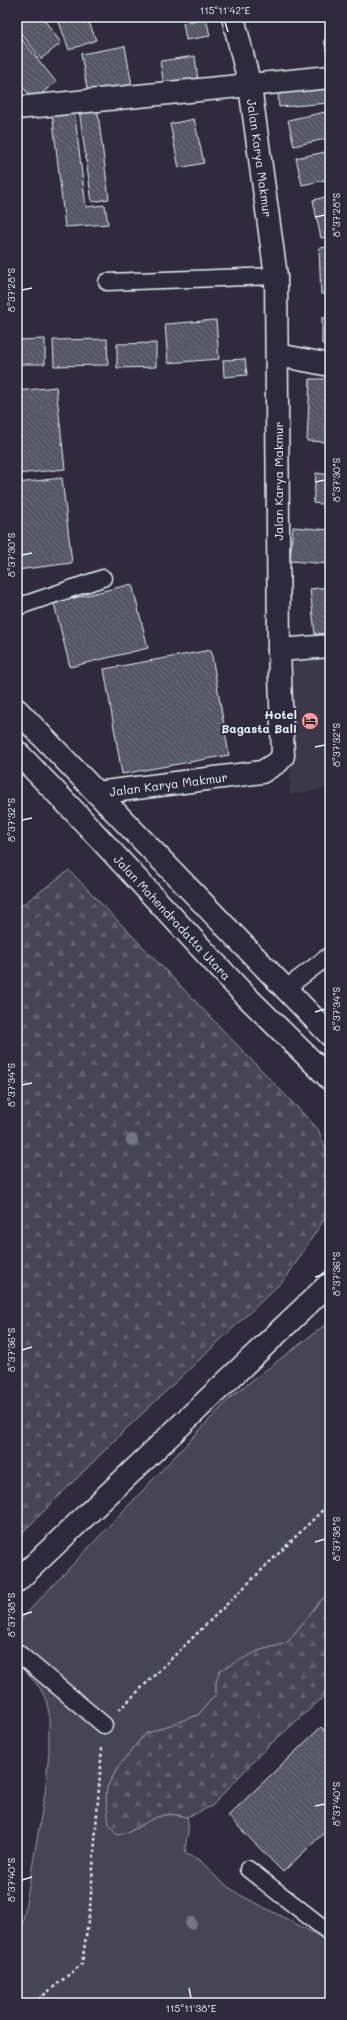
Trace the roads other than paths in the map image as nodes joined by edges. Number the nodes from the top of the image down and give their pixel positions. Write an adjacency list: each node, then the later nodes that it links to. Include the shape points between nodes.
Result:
1 (233, 17): 3 (main road, Jalan Karya Makmur)
2 (330, 77): 3 (main road)
3 (250, 86): 4 (main road); 5 (main road, Jalan Karya Makmur)
4 (17, 108)
5 (276, 276): 6 (lane); 7 (main road, Jalan Karya Makmur)
6 (107, 282)
7 (278, 355): 8 (main road); 12 (main road, Jalan Karya Makmur)
8 (330, 365)
9 (103, 578): 10 (lane)
10 (17, 607)
11 (330, 646): 12 (main road)
12 (279, 650): 15 (main road, Jalan Karya Makmur, via 283,756 278,762 262,772)
13 (17, 710): 15 (main road)
14 (17, 752): 19 (main road, Jalan Mahendradatta Utara, via 240,990)
15 (97, 793): 17 (main road)
16 (330, 955): 17 (lane)
17 (285, 989): 18 (main road)
18 (330, 1034)
19 (330, 1079)
20 (330, 1283): 21 (main road)
21 (17, 1581)
22 (17, 1652): 23 (lane)
23 (104, 1725)
24 (248, 1869): 25 (lane)
25 (330, 1933)

